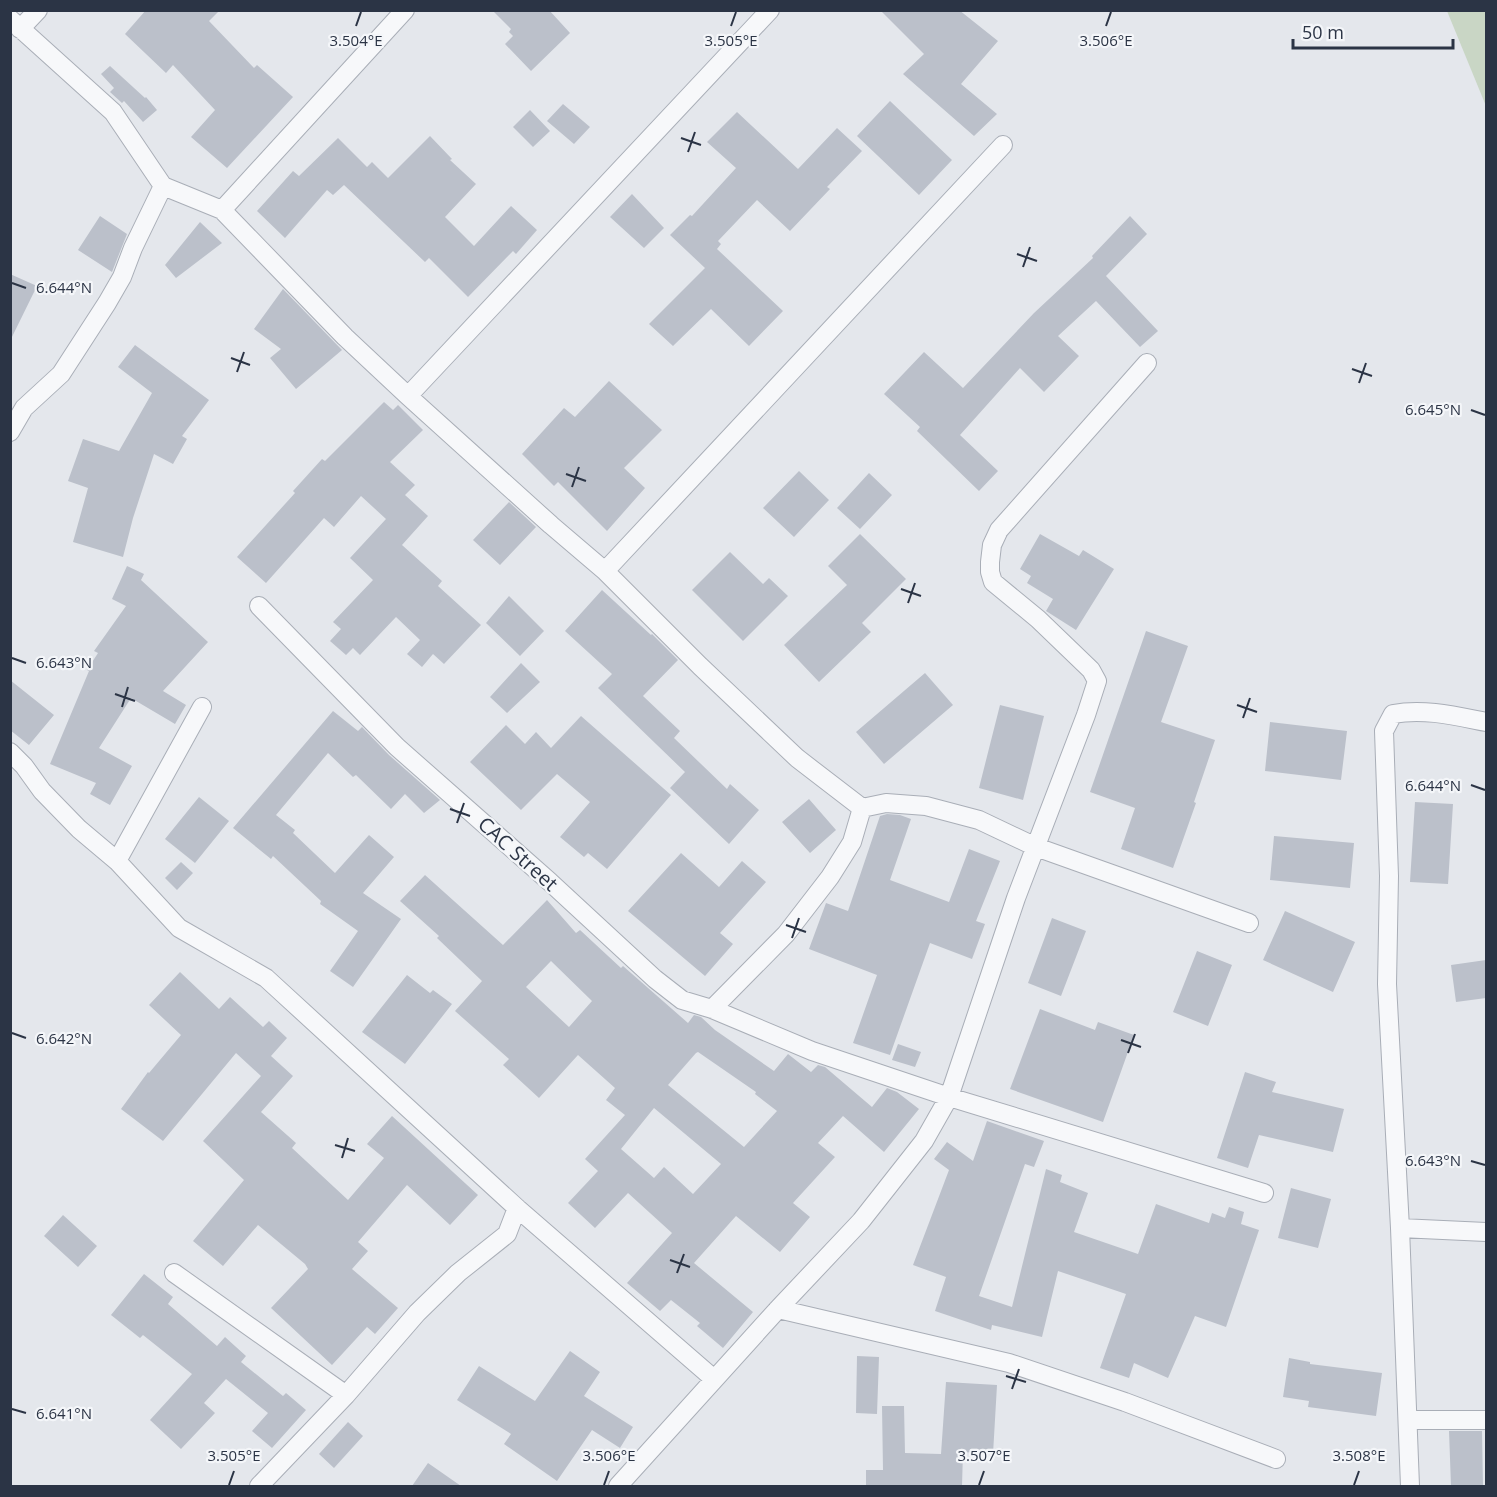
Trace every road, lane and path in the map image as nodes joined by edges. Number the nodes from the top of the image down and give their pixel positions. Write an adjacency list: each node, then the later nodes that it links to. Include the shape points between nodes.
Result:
1 (38, 10): 4 (street)
2 (405, 10): 7 (street)
3 (770, 10): 9 (street)
4 (15, 24): 6 (street, via 113,112)
5 (1003, 145): 11 (street)
6 (163, 186): 7 (street); 10 (street, via 107,303 61,374 24,408)
7 (222, 210): 9 (street)
8 (1147, 363): 17 (street, via 999,530 992,545 993,582 1038,619 1091,670 1097,681)
9 (408, 396): 11 (street)
10 (10, 432)
11 (605, 571): 16 (street, via 797,758)
12 (259, 606): 20 (street, CAC Street, via 397,747 655,979 682,1000)
13 (202, 707): 18 (street)
14 (1486, 722): 24 (street, via 1407,712 1393,714 1384,731 1389,876 1387,984)
15 (10, 752): 18 (street, via 72,822)
16 (862, 808): 17 (street, via 886,803 926,806 980,819); 20 (street, via 852,842 830,877 786,934)
17 (1036, 847): 19 (street); 21 (street)
18 (117, 861): 23 (street, via 179,928 266,978)
19 (1249, 923)
20 (711, 1009): 21 (street, CAC Street, via 812,1051)
21 (949, 1097): 22 (street, CAC Street); 27 (street, via 924,1141 861,1221)
22 (1264, 1193)
23 (517, 1208): 28 (street); 29 (street, via 507,1234 458,1273 417,1313)
24 (1400, 1228): 25 (street); 30 (street)
25 (1486, 1232)
26 (174, 1273): 29 (street)
27 (778, 1309): 28 (street); 32 (street, via 1009,1363)
28 (714, 1379): 34 (street)
29 (346, 1395): 33 (street)
30 (1408, 1420): 31 (street); 35 (street)
31 (1486, 1420)
32 (1276, 1459)
33 (259, 1486)
34 (618, 1486)
35 (1410, 1486)

